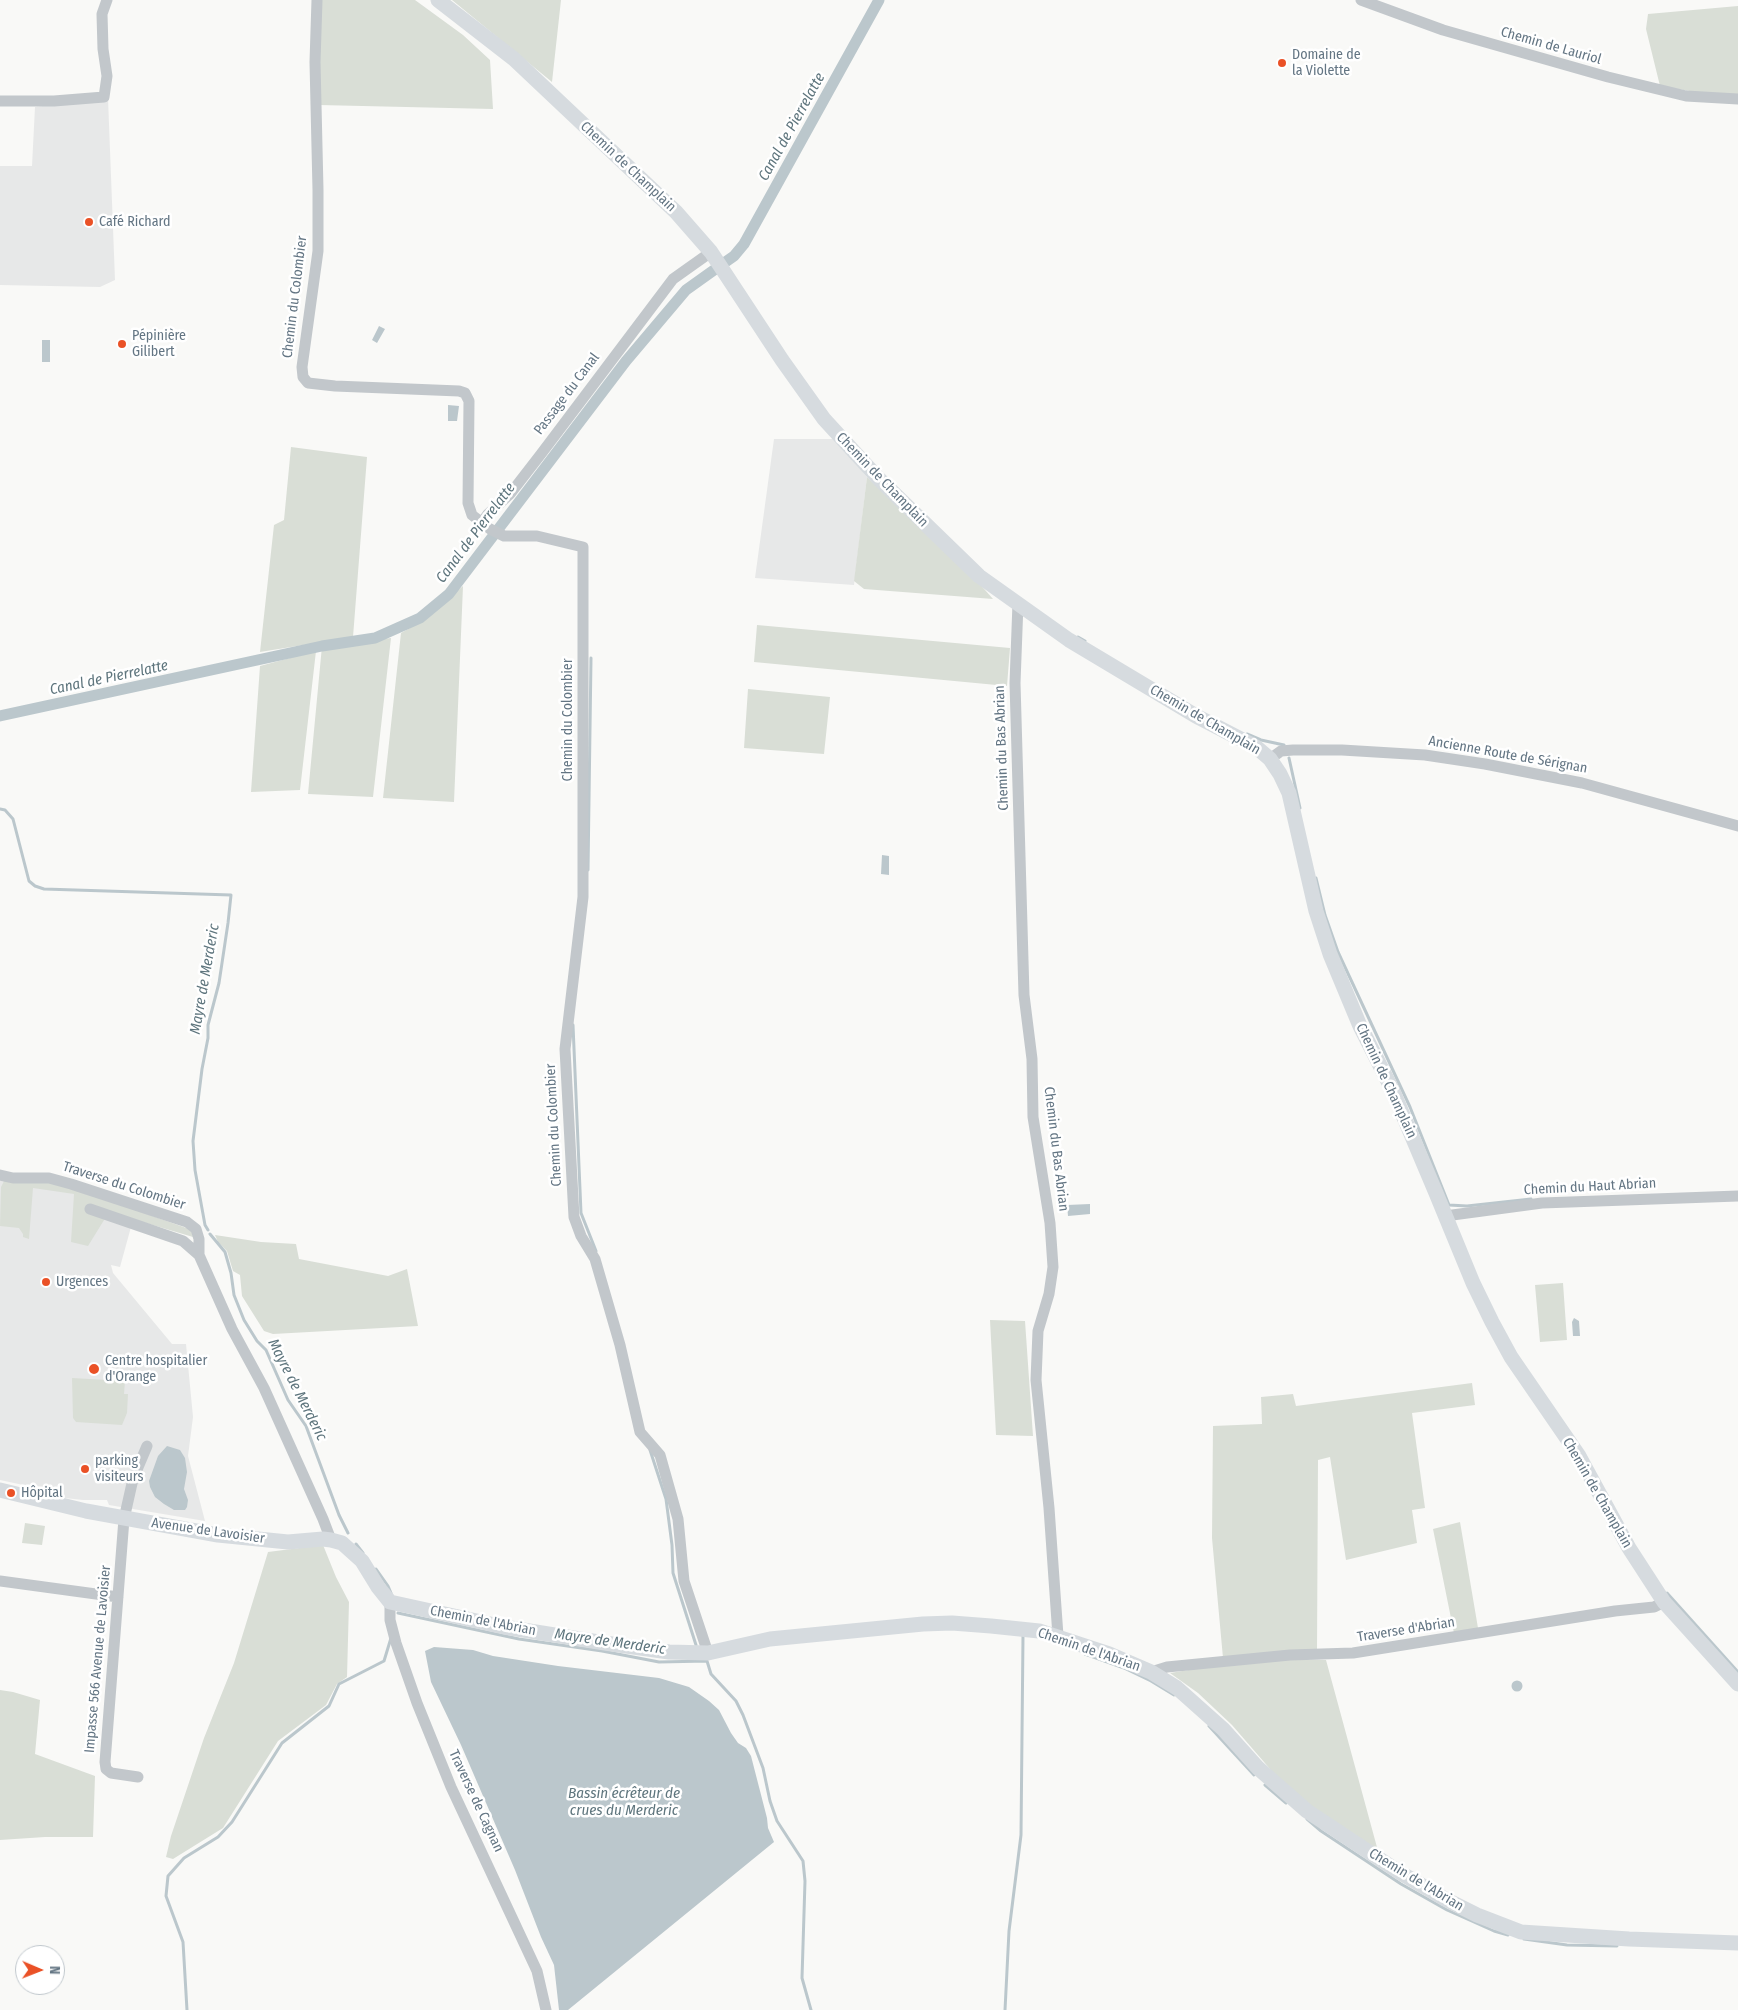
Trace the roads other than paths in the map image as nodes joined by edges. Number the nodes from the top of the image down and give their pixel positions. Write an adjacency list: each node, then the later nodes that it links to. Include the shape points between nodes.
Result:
1 (107, 0): 6 (street, via 102,14 107,76 104,97)
2 (317, 0): 8 (street, Chemin du Colombier, via 318,251 303,376 308,383 335,386 465,393 470,401 468,503 472,515)
3 (438, 0): 7 (street, Chemin de Champlain, via 514,59 642,178)
4 (1361, 0): 5 (street, Chemin de Lauriol, via 1443,30 1608,78 1686,96)
5 (1738, 99)
6 (0, 101)
7 (711, 252): 8 (street, Passage du Canal, via 673,279 510,494 488,514); 9 (street, Chemin de Champlain, via 782,360 847,447 979,576)
8 (490, 529): 26 (street, Chemin du Colombier, via 504,536 537,536 583,547 583,897 565,1049 574,1217 595,1259 620,1345 640,1432 660,1455 678,1520 684,1580)
9 (1018, 603): 10 (street, Chemin de Champlain, via 1069,640 1196,716 1256,747); 25 (street, Chemin du Bas Abrian, via 1015,678 1024,995 1032,1059 1034,1117 1050,1223 1053,1267 1038,1331 1036,1380)
10 (1270, 759): 11 (street, Ancienne Route de Sérignan, via 1281,751 1293,750 1425,755 1582,783); 15 (street, Chemin de Champlain, via 1289,793 1316,911 1330,954 1360,1026 1396,1098)
11 (1738, 826)
12 (0, 1175): 16 (street, Traverse du Colombier, via 49,1178 187,1222 198,1235)
13 (1738, 1196): 15 (street, Chemin du Haut Abrian, via 1542,1203)
14 (90, 1209): 16 (street, via 183,1241)
15 (1445, 1216): 24 (street, Chemin de Champlain, via 1473,1283 1511,1358 1579,1456 1629,1548)
16 (200, 1255): 20 (street, Traverse du Colombier, via 232,1329 264,1388)
17 (146, 1446): 19 (street, Impasse 566 Avenue de Lavoisier, via 133,1479)
18 (0, 1490): 19 (street, Avenue de Lavoisier)
19 (124, 1519): 20 (street, Avenue de Lavoisier, via 218,1535 288,1542); 22 (street, Impasse 566 Avenue de Lavoisier)
20 (331, 1540): 23 (street, via 342,1543 362,1561 378,1588)
21 (0, 1581): 22 (street)
22 (118, 1597): 29 (street, Impasse 566 Avenue de Lavoisier, via 105,1762 111,1773)
23 (393, 1602): 26 (street, Chemin de l'Abrian, via 605,1643); 31 (street, Traverse de Cagnan, via 393,1630 416,1703 451,1787 537,1970)
24 (1664, 1602): 27 (street, Traverse d'Abrian, via 1654,1607 1353,1653 1290,1655 1167,1667); 28 (street, Chemin de Champlain)
25 (1058, 1636): 26 (street, Chemin de l'Abrian, via 991,1626 923,1624 770,1639); 27 (street, Chemin de l'Abrian)
26 (708, 1654)
27 (1151, 1672): 30 (street, Chemin de l'Abrian, via 1177,1688 1201,1709 1258,1768 1307,1811 1399,1872 1477,1915 1521,1932)
28 (1738, 1684)
29 (138, 1777)
30 (1738, 1943)
31 (546, 2010)

